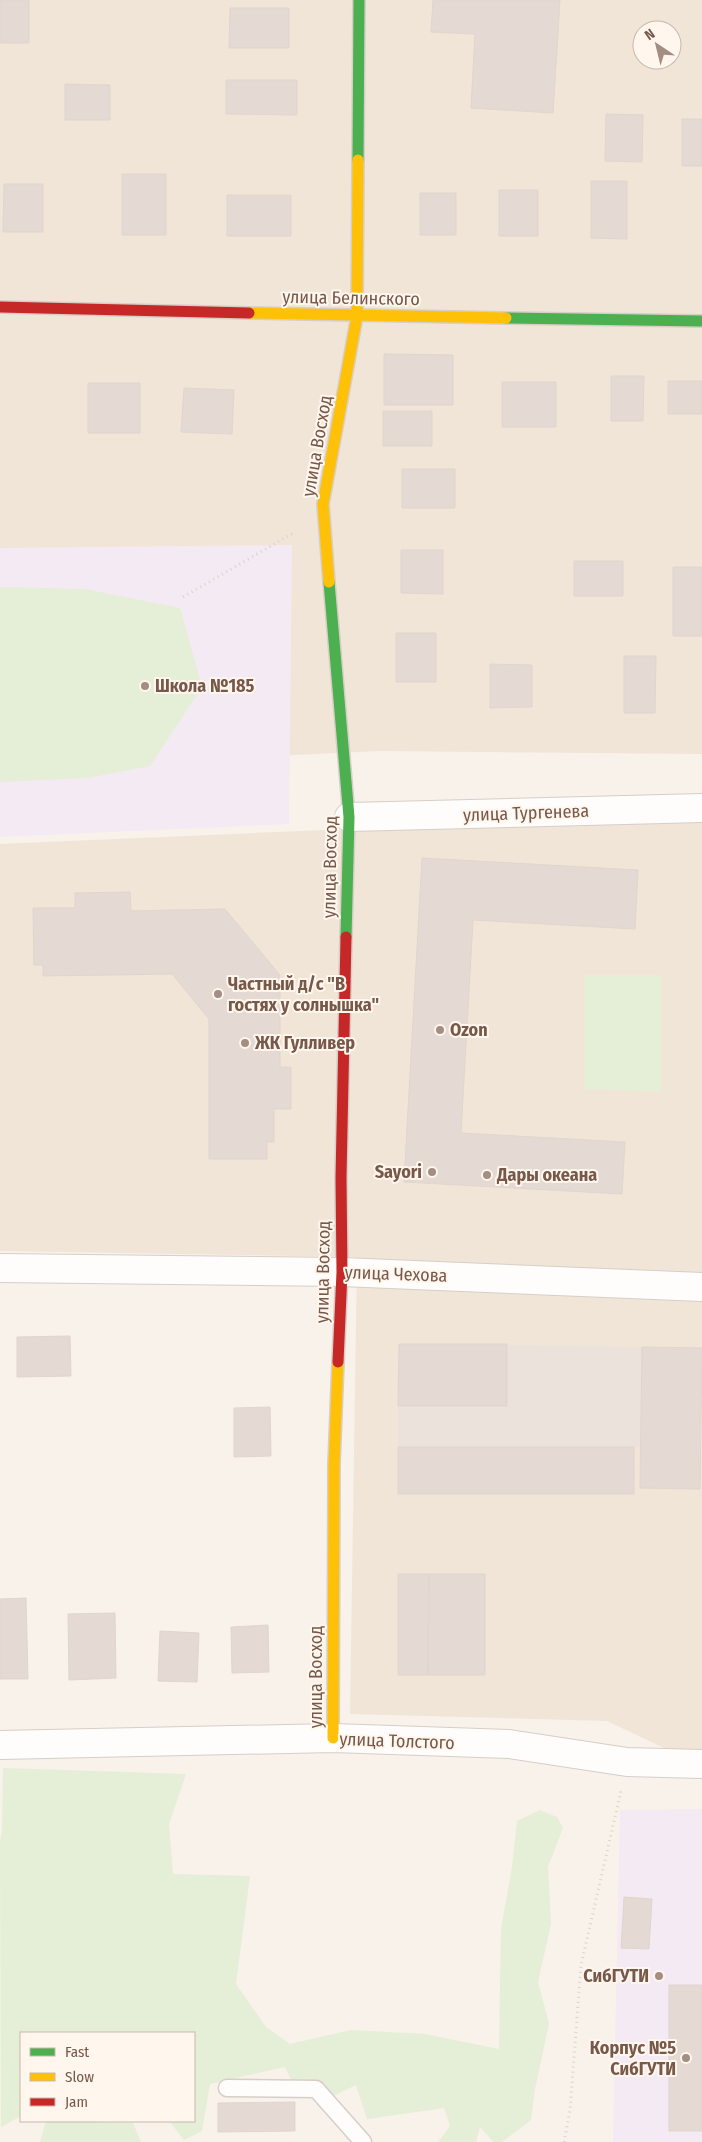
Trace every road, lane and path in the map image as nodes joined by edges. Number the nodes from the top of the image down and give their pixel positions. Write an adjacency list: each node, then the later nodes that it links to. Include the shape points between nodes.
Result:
1 (359, 0): 3 (street, улица Восход)
2 (0, 307): 3 (street, улица Белинского)
3 (357, 316): 4 (street, улица Белинского); 5 (street, улица Восход)
4 (702, 321)
5 (324, 504): 6 (path, via 296,532); 8 (street, улица Восход)
6 (183, 598)
7 (702, 808): 8 (street, улица Тургенева)
8 (350, 817): 10 (street, улица Восход, via 340,1178)
9 (0, 1268): 10 (street, улица Чехова)
10 (342, 1272): 11 (street, улица Чехова); 12 (street, улица Восход, via 334,1464)
11 (702, 1287)
12 (333, 1738): 13 (street, улица Толстого); 14 (street, улица Толстого, via 509,1744)
13 (0, 1745)
14 (627, 1762): 15 (street, улица Толстого); 18 (path, via 582,1965 570,2110)
15 (702, 1764)
16 (227, 2088): 17 (lane, via 316,2089)
17 (363, 2142)
18 (564, 2142)

